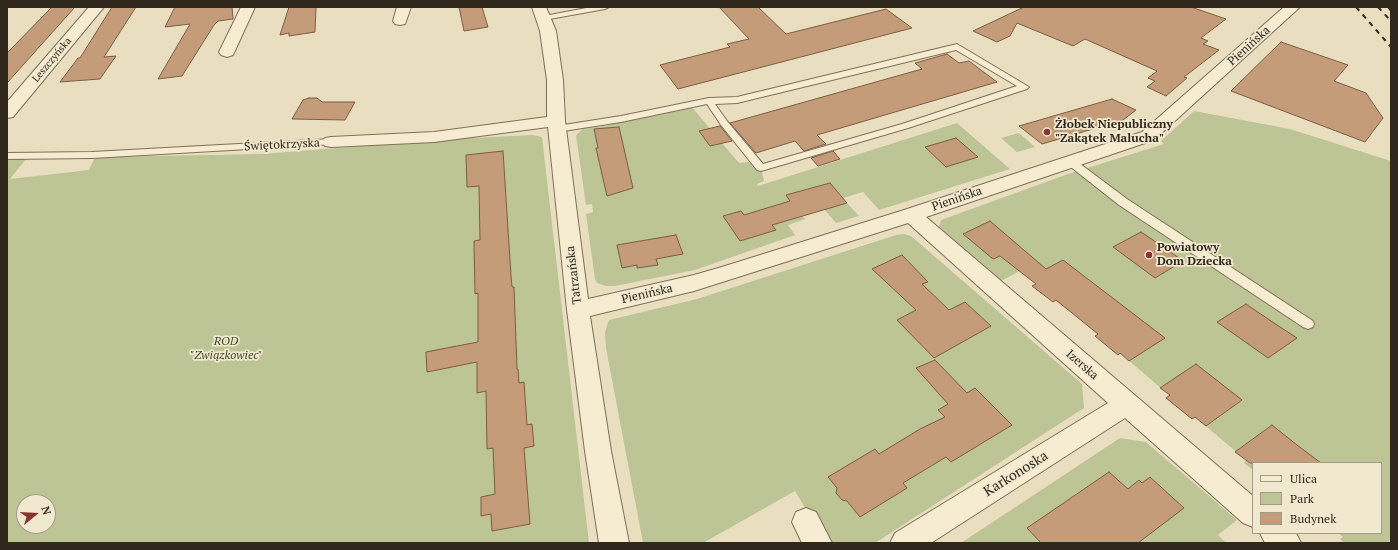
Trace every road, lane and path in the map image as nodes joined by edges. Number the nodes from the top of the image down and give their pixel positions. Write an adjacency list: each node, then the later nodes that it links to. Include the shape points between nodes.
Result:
1 (96, 7): 8 (street, Leszczyńska)
2 (248, 7): 6 (street)
3 (606, 7): 5 (lane)
4 (1293, 7): 12 (street, Pienińska, via 1148,136)
5 (541, 13): 9 (street, Tatrzańska, via 548,31 555,80)
6 (228, 52)
7 (709, 101): 7 (lane, via 737,100 957,47 1024,86 905,126 762,168); 9 (lane, via 621,119)
8 (7, 113)
9 (557, 125): 10 (street, Świętokrzyska, via 434,137); 14 (street, Tatrzańska)
10 (331, 142): 11 (lane, Świętokrzyska, via 92,155)
11 (7, 156)
12 (1072, 162): 13 (street, Pienińska); 15 (lane, via 1123,202)
13 (911, 215): 14 (street, Pienińska, via 694,283); 16 (street, Izerska)
14 (578, 310): 19 (street, Tatrzańska)
15 (1308, 324)
16 (1127, 404): 17 (street, Izerska); 20 (street, Karkonoska)
17 (1252, 513)
18 (1275, 534): 21 (street)
19 (614, 543)
20 (905, 543)
21 (1286, 543)

